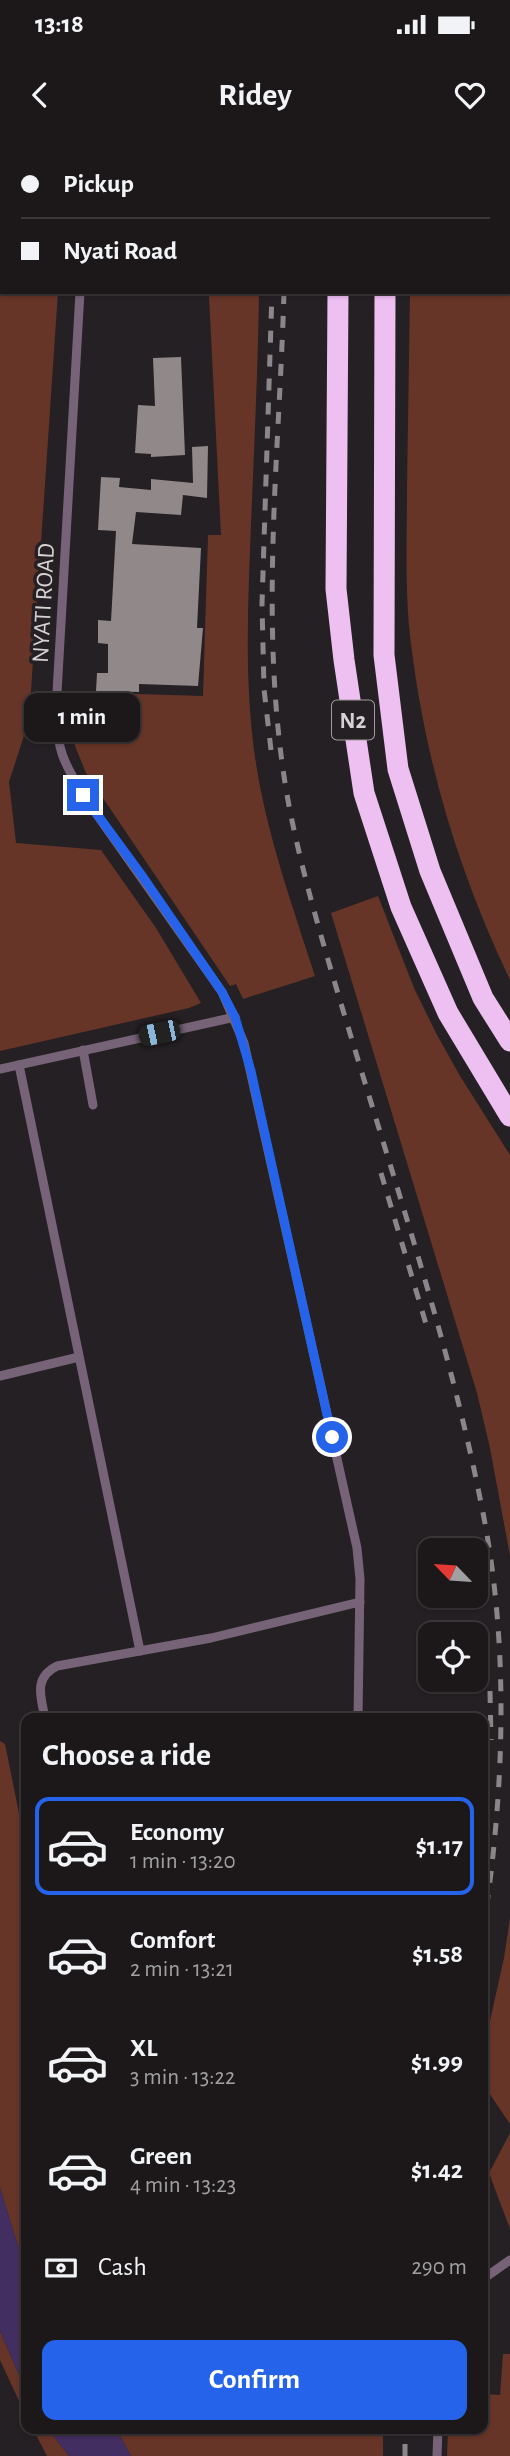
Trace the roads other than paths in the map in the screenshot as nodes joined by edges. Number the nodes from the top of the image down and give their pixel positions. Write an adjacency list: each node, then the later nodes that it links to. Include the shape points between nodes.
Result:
1 (80, 294): 4 (lane, NYATI ROAD, via 57,741 83,795)
2 (338, 294): 10 (highway, N2, via 336,589 364,793 401,907 447,1013)
3 (384, 294): 5 (highway, N2, via 384,655 398,769 430,872 483,998)
4 (235, 1017): 6 (lane); 13 (lane, NYATI ROAD, via 251,1071 357,1548)
5 (510, 1041)
6 (83, 1050): 7 (lane); 9 (lane)
7 (19, 1065): 8 (lane); 11 (lane)
8 (0, 1069)
9 (93, 1105)
10 (510, 1116)
11 (79, 1357): 12 (lane); 14 (lane)
12 (0, 1376)
13 (360, 1602): 14 (lane); 16 (lane, NYATI ROAD)
14 (140, 1651): 15 (lane, via 50,1669 40,1682)
15 (44, 1713)
16 (358, 1713)
17 (510, 2260): 18 (lane)
18 (488, 2275)
19 (438, 2434): 20 (lane)
20 (436, 2456)

